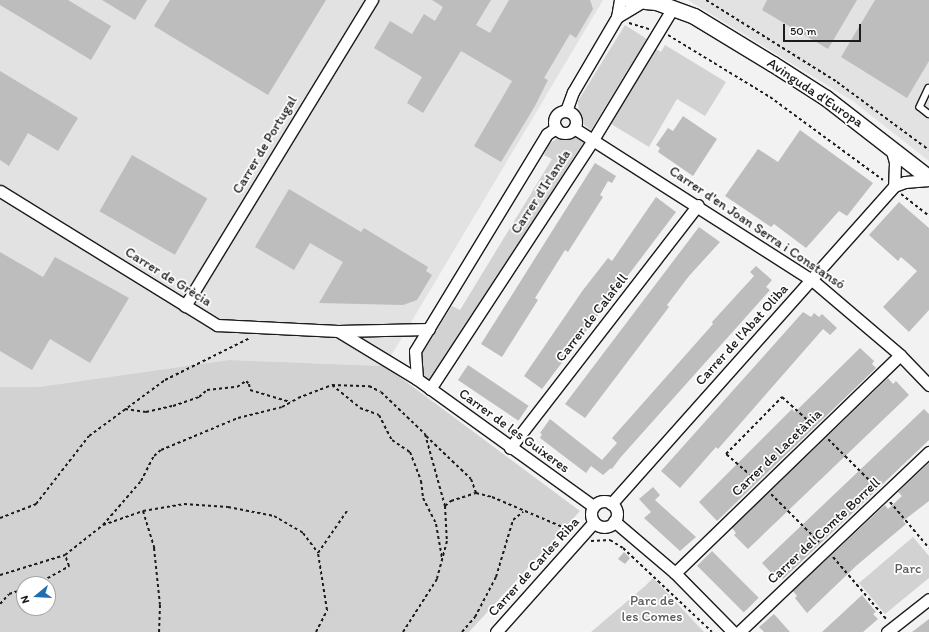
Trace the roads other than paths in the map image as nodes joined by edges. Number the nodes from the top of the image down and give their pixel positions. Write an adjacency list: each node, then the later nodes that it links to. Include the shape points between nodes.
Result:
1 (372, 0): 21 (street, Carrer de Portugal)
2 (620, 0): 5 (street)
3 (641, 1): 4 (street, Avinguda d'Europa); 5 (street)
4 (674, 5): 11 (street, Carrer d'Irlanda); 12 (street, Avinguda d'Europa, via 826,98)
5 (617, 17): 7 (street, via 573,92)
6 (929, 88): 8 (lane, via 920,107)
7 (566, 111): 9 (street, via 555,116); 10 (street, via 575,118)
8 (929, 114)
9 (556, 128): 10 (street, via 566,133); 22 (street, Carrer d'Irlanda, via 547,134)
10 (574, 128): 11 (street, Carrer d'en Joan Serra i Constansó)
11 (594, 138): 19 (street, Carrer d'en Joan Serra i Constansó); 27 (street, Carrer d'Irlanda)
12 (891, 148): 13 (street, Avinguda d'Europa); 14 (street)
13 (912, 164): 14 (street); 15 (street, Avinguda d'Europa); 16 (street)
14 (895, 174): 17 (street)
15 (929, 179): 16 (street, Carrer de l'Abat Oliba)
16 (905, 182): 17 (street, Carrer de l'Abat Oliba)
17 (894, 187): 20 (street, Carrer de l'Abat Oliba)
18 (0, 191): 21 (street, Carrer de Grècia)
19 (698, 206): 20 (street, Carrer d'en Joan Serra i Constansó); 28 (street, Carrer de Calafell)
20 (812, 280): 24 (street, Carrer d'en Joan Serra i Constansó); 30 (street, Carrer de l'Abat Oliba)
21 (185, 306): 23 (street, Carrer de Grècia, via 217,325)
22 (429, 329): 23 (street, Carrer de Grècia); 25 (street, Carrer d'Irlanda, via 415,351)
23 (338, 331): 25 (street, Carrer de Grècia)
24 (900, 355): 26 (street, Carrer d'en Joan Serra i Constansó); 34 (street, Carrer de Lacetània)
25 (417, 380): 27 (street, Carrer de les Guixeres)
26 (929, 385)
27 (430, 389): 28 (street, Carrer de les Guixeres)
28 (510, 448): 31 (street, Carrer de les Guixeres)
29 (929, 452): 38 (street, Carrer del Comte Borrell)
30 (611, 504): 31 (street, via 601,501); 32 (street, via 616,513)
31 (594, 506): 33 (street, via 591,513)
32 (614, 521): 33 (street, via 605,526); 34 (street)
33 (594, 522): 36 (street, Carrer de Carles Riba, via 583,539)
34 (675, 573): 37 (street)
35 (929, 599): 39 (street)
36 (496, 632)
37 (733, 632)
38 (739, 632)
39 (887, 632)

